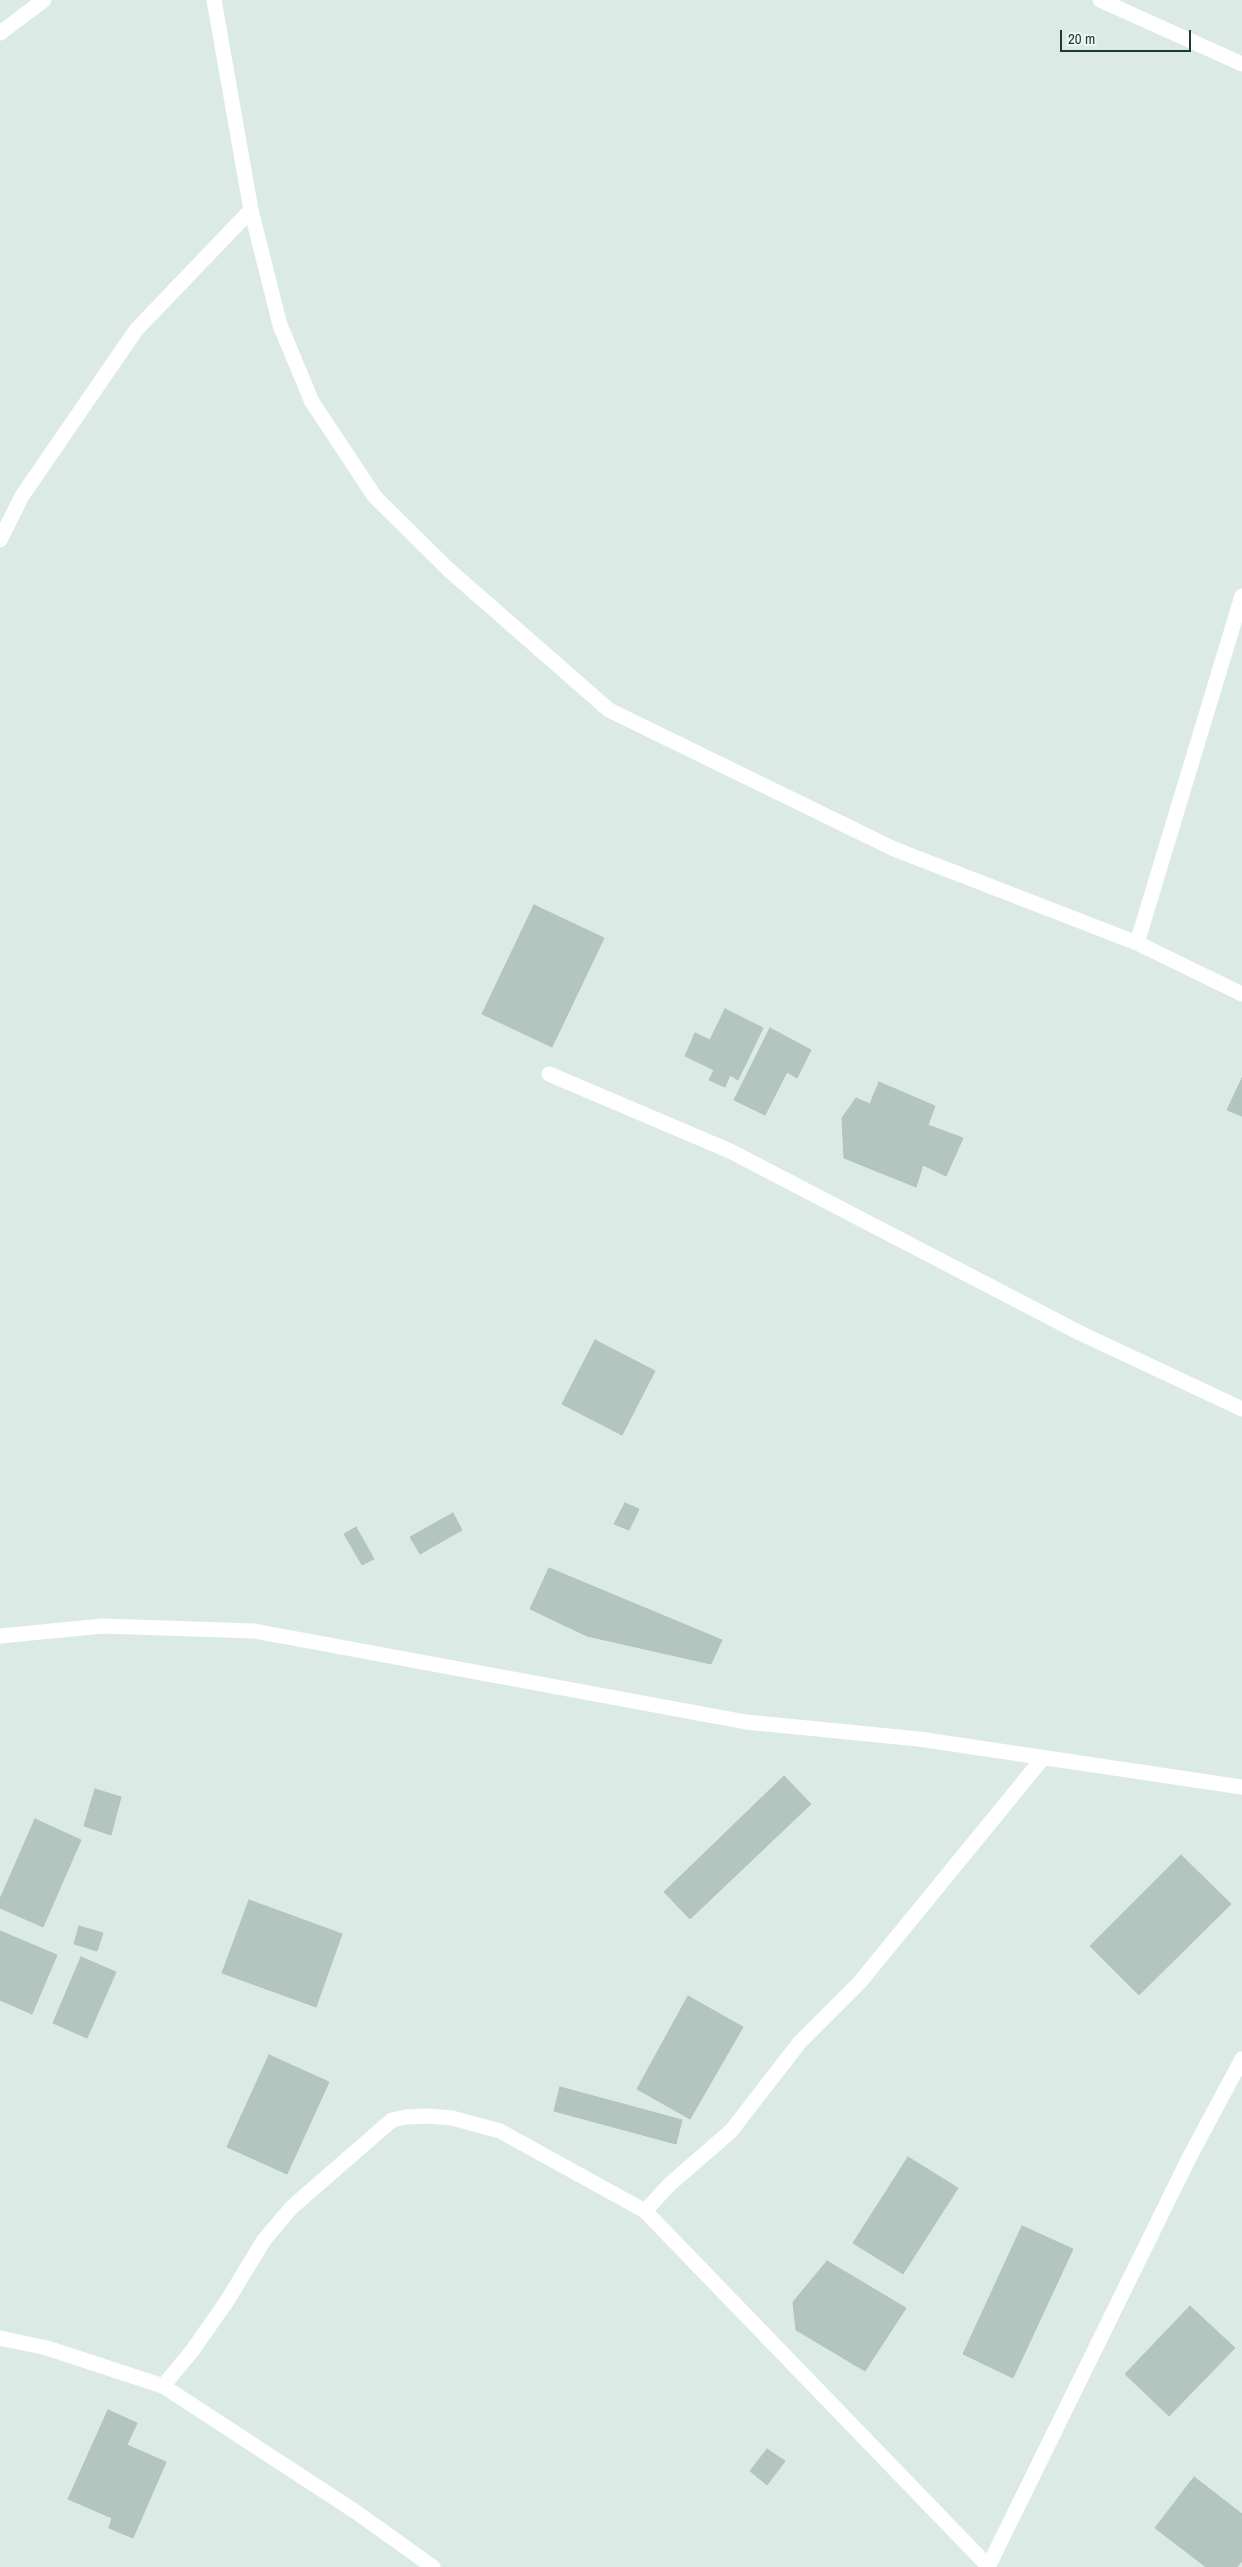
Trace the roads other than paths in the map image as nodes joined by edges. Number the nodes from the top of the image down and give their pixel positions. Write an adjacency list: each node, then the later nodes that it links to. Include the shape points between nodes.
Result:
1 (44, 0): 4 (street)
2 (214, 0): 6 (street)
3 (1100, 0): 5 (street)
4 (0, 33)
5 (1242, 64)
6 (251, 210): 7 (street, via 136,330 22,496); 9 (street, via 280,325 312,402 375,497 449,570 609,710 894,849)
7 (0, 540)
8 (1242, 596): 9 (street)
9 (1137, 943): 10 (street)
10 (1242, 994)
11 (549, 1074): 12 (street, via 730,1151 1080,1333)
12 (1242, 1409)
13 (0, 1636): 14 (street, via 103,1626 254,1631 746,1722 919,1739)
14 (1043, 1758): 15 (street); 17 (street, via 860,1982 800,2042 731,2131 670,2184)
15 (1242, 1787)
16 (1242, 2059): 21 (street, via 1185,2167)
17 (645, 2211): 19 (street, via 500,2131 452,2118 428,2116 392,2120 304,2196 270,2233 212,2323); 21 (street)
18 (0, 2338): 19 (street, via 47,2348)
19 (163, 2386): 20 (street, via 356,2512)
20 (433, 2567)
21 (988, 2567)

